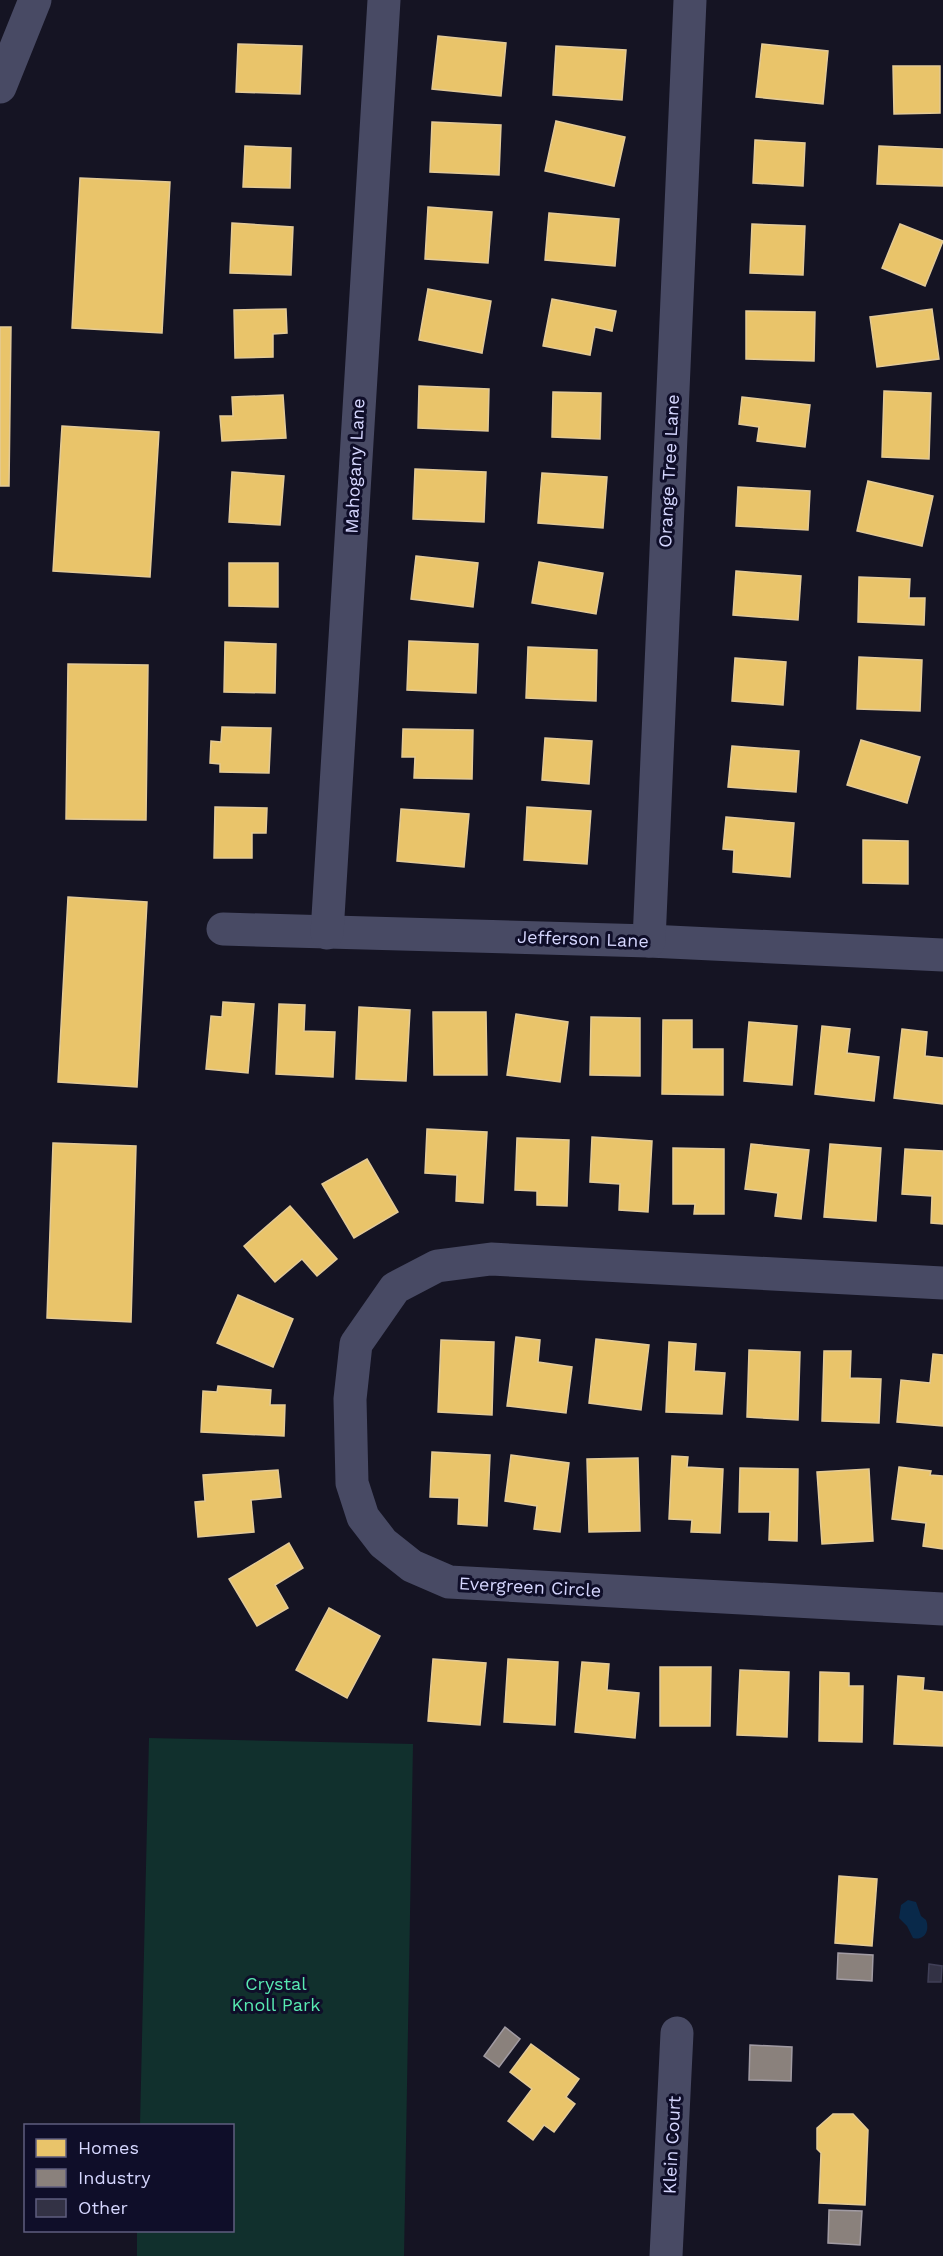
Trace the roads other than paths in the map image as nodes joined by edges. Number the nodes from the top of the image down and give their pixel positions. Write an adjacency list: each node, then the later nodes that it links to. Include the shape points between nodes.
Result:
1 (35, 0): 4 (street)
2 (384, 0): 6 (street, Mahogany Lane)
3 (690, 0): 7 (street, Orange Tree Lane)
4 (0, 87)
5 (223, 929): 6 (street, Jefferson Lane)
6 (327, 933): 7 (street, Jefferson Lane)
7 (649, 941): 8 (street, Jefferson Lane)
8 (943, 955)
9 (943, 1283): 10 (street, Evergreen Circle, via 491,1259 437,1266 395,1288 356,1344 350,1399 352,1483 363,1517 383,1543 411,1566 449,1582)
10 (943, 1609)
11 (678, 2033): 12 (street, Klein Court)
12 (666, 2256)

